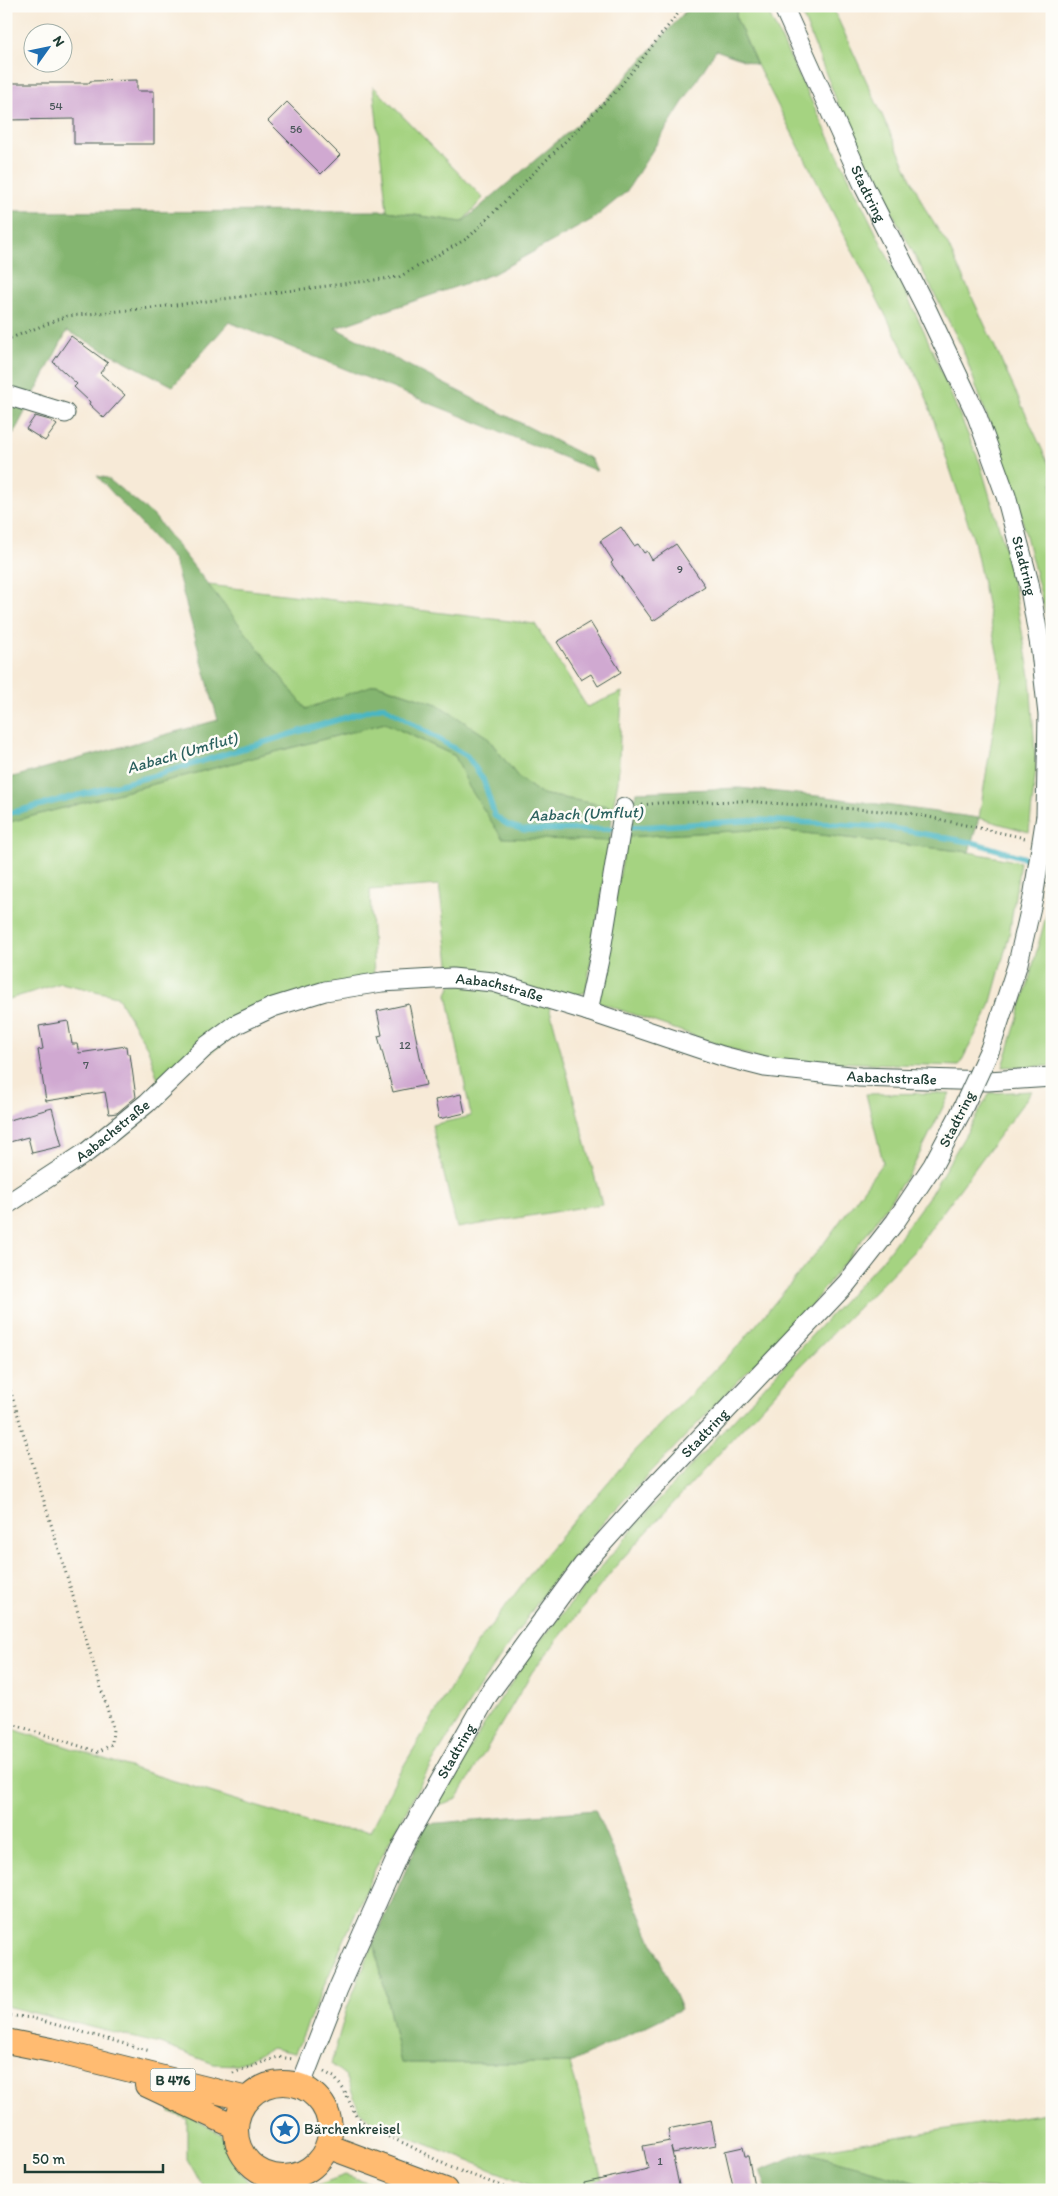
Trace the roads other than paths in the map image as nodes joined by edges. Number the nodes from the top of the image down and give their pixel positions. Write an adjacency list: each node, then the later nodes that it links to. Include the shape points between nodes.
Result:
1 (783, 6): 10 (street, Stadtring, bridge, via 865,188 926,306 977,416 1006,496 1029,583 1048,715 1046,816 1033,898 1018,963 990,1049 960,1114 933,1165 895,1222 847,1283 583,1565 488,1695 402,1846 338,1989)
2 (6, 395): 3 (street)
3 (65, 413)
4 (623, 812): 5 (street)
5 (588, 1011): 6 (street, Aabachstraße, via 765,1068 860,1077 988,1081); 7 (street, Aabachstraße, via 493,982 452,978 382,982 325,990 273,1007 235,1025 204,1048 147,1103 87,1152)
6 (1052, 1077)
7 (6, 1205)
8 (6, 2042): 9 (main road, B 476)
9 (98, 2062): 11 (main road, B 476); 12 (main road)
10 (300, 2087): 11 (main road, via 272,2084); 13 (main road, via 313,2094 328,2118)
11 (248, 2099): 12 (main road)
12 (236, 2127): 13 (main road, via 237,2142 243,2155 253,2167 266,2174 295,2176 309,2170 320,2160)
13 (327, 2146): 14 (main road)
14 (445, 2190)

